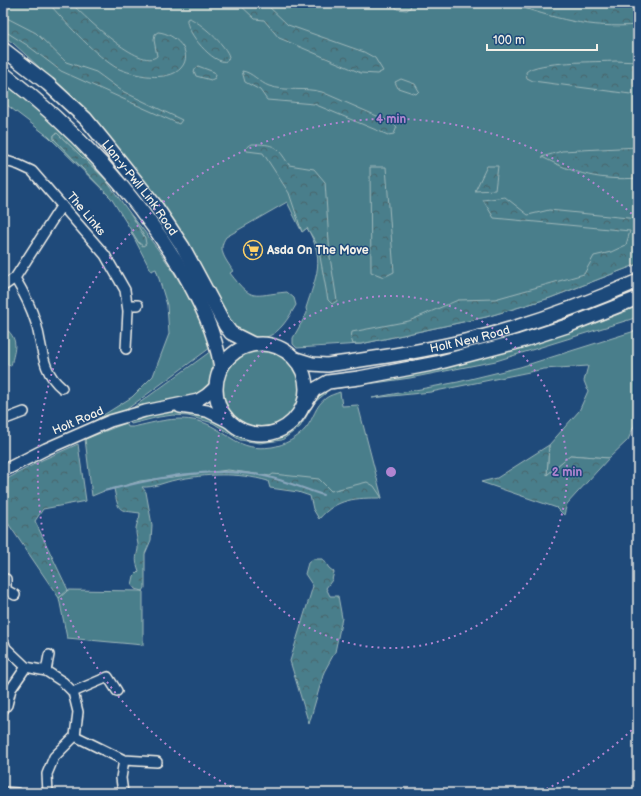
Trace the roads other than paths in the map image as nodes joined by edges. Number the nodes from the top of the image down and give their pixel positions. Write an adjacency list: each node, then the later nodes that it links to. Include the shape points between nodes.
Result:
1 (3, 49): 12 (highway, Llan-y-Pwll Link Road, via 48,84 86,119 155,205 183,247 225,325 231,333)
2 (3, 73): 14 (highway, Llan-y-Pwll Link Road, via 26,91 83,145 123,186 152,223 197,296 212,331)
3 (3, 160): 4 (street, The Links, via 32,171)
4 (62, 205): 5 (street); 9 (street, The Links, via 105,255 125,290)
5 (15, 278): 7 (street); 16 (street, via 29,302 46,368)
6 (638, 281): 13 (highway, Holt New Road, via 511,328 430,348 328,365)
7 (5, 285)
8 (638, 298): 17 (highway, Holt New Road, via 521,341 437,362 328,382 314,390)
9 (127, 305): 10 (street); 11 (street, The Links)
10 (138, 305)
11 (124, 344)
12 (253, 344): 13 (highway, via 278,346); 14 (highway, via 235,352)
13 (296, 359): 17 (highway, via 306,380)
14 (221, 367): 15 (highway)
15 (216, 386): 18 (main road, Holt Road, via 198,400); 21 (highway, via 219,406)
16 (62, 388)
17 (305, 404): 21 (highway, via 299,415 279,431 254,434)
18 (168, 406): 21 (main road, Holt Road, via 207,411); 22 (main road, Holt Road, via 110,421)
19 (24, 412): 20 (street)
20 (3, 420)
21 (231, 423)
22 (3, 471)
23 (6, 579): 24 (street)
24 (4, 591): 25 (street)
25 (15, 596)
26 (3, 640): 28 (street, via 6,648)
27 (50, 655): 29 (street)
28 (26, 667): 29 (street); 32 (street, via 11,689 8,705)
29 (46, 671): 31 (street)
30 (117, 691): 31 (street, via 109,672)
31 (73, 692): 33 (street, via 78,712)
32 (3, 710)
33 (75, 736): 34 (street); 38 (street, via 54,757 47,774)
34 (124, 760): 35 (street); 39 (street, via 121,778)
35 (156, 762)
36 (3, 792): 37 (street)
37 (17, 793)
38 (48, 793)
39 (123, 793)

